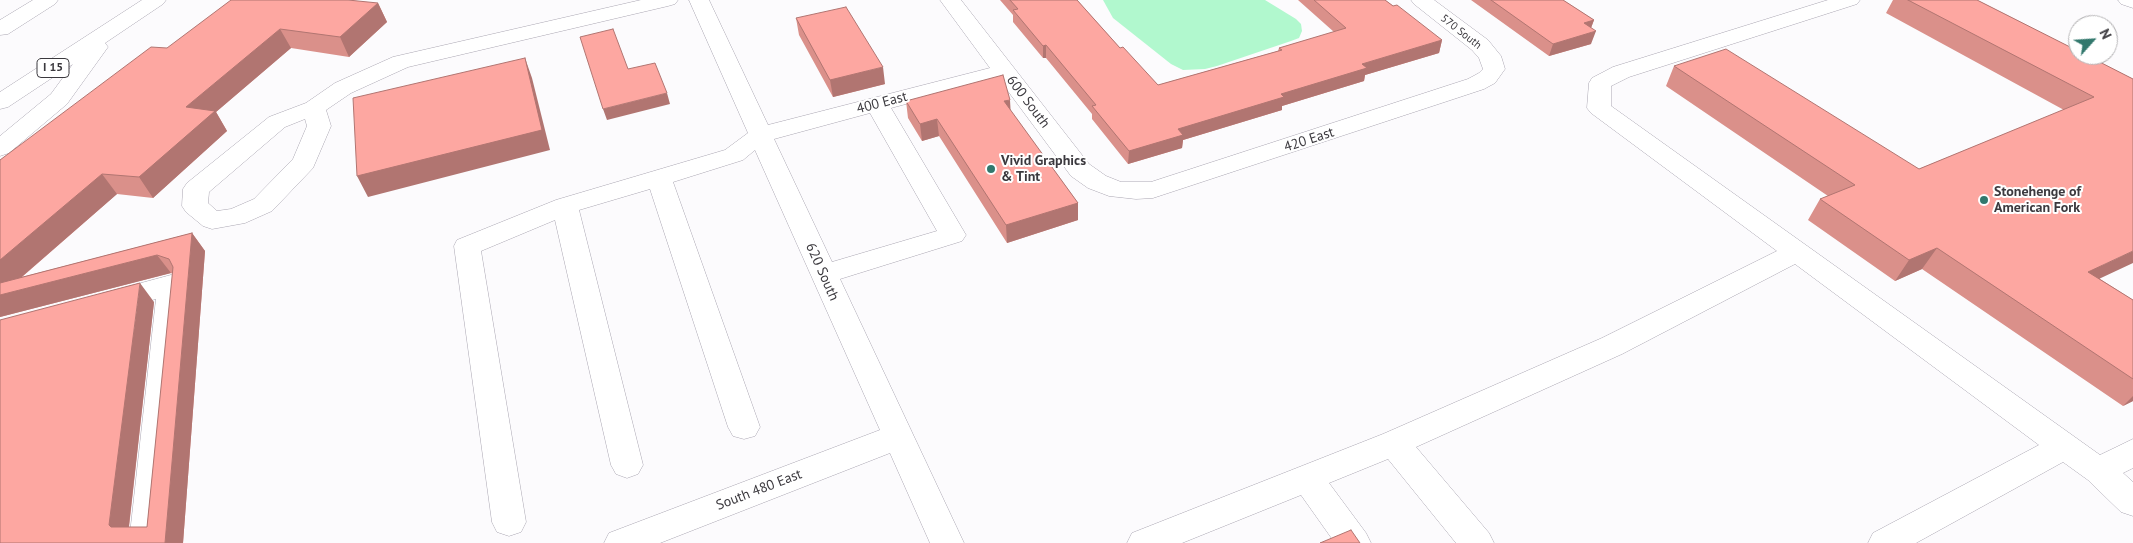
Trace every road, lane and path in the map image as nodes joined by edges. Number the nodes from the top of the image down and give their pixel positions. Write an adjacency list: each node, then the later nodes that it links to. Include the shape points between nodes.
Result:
1 (48, 0): 10 (main road)
2 (156, 0): 11 (main road, I 15)
3 (668, 0): 16 (main road, via 401,62 343,88)
4 (699, 0): 17 (main road, 620 South)
5 (950, 0): 13 (main road, 600 South)
6 (1421, 0): 12 (main road, 570 South, via 1480,46 1490,56)
7 (1850, 0): 22 (main road, via 1621,72 1600,83 1600,108)
8 (2128, 0): 9 (main road)
9 (2133, 2)
10 (0, 29)
11 (107, 34): 14 (main road, I 15); 18 (main road, via 59,99)
12 (1494, 69): 20 (main road, 420 East, via 1476,84 1287,147 1153,190)
13 (1005, 71): 15 (main road, 400 East); 20 (main road, 600 South, via 1080,170 1097,182)
14 (0, 102)
15 (877, 105): 17 (main road, 400 East); 23 (main road, via 953,235)
16 (314, 108): 16 (main road, via 277,122 196,190 195,206 212,220 236,218 263,205 304,162 318,126)
17 (760, 135): 19 (main road, via 734,155); 23 (main road, 620 South)
18 (0, 148)
19 (659, 178): 21 (main road); 25 (main road)
20 (1118, 190)
21 (566, 206): 30 (main road); 34 (main road, via 467,246)
22 (1797, 252): 27 (main road, via 1612,346); 28 (main road)
23 (824, 274): 26 (main road, 620 South)
24 (86, 308): 36 (main road, via 171,285)
25 (744, 427)
26 (897, 437): 37 (main road, South 480 East); 38 (main road, 620 South)
27 (1394, 443): 32 (main road); 40 (main road)
28 (2065, 446): 31 (main road); 41 (main road)
29 (2133, 452): 31 (main road)
30 (627, 465)
31 (2099, 471): 33 (main road)
32 (1307, 478): 35 (main road); 39 (main road)
33 (2133, 502)
34 (509, 522)
35 (1147, 542)
36 (146, 543)
37 (620, 543)
38 (947, 543)
39 (1354, 543)
40 (1477, 543)
41 (1885, 543)

